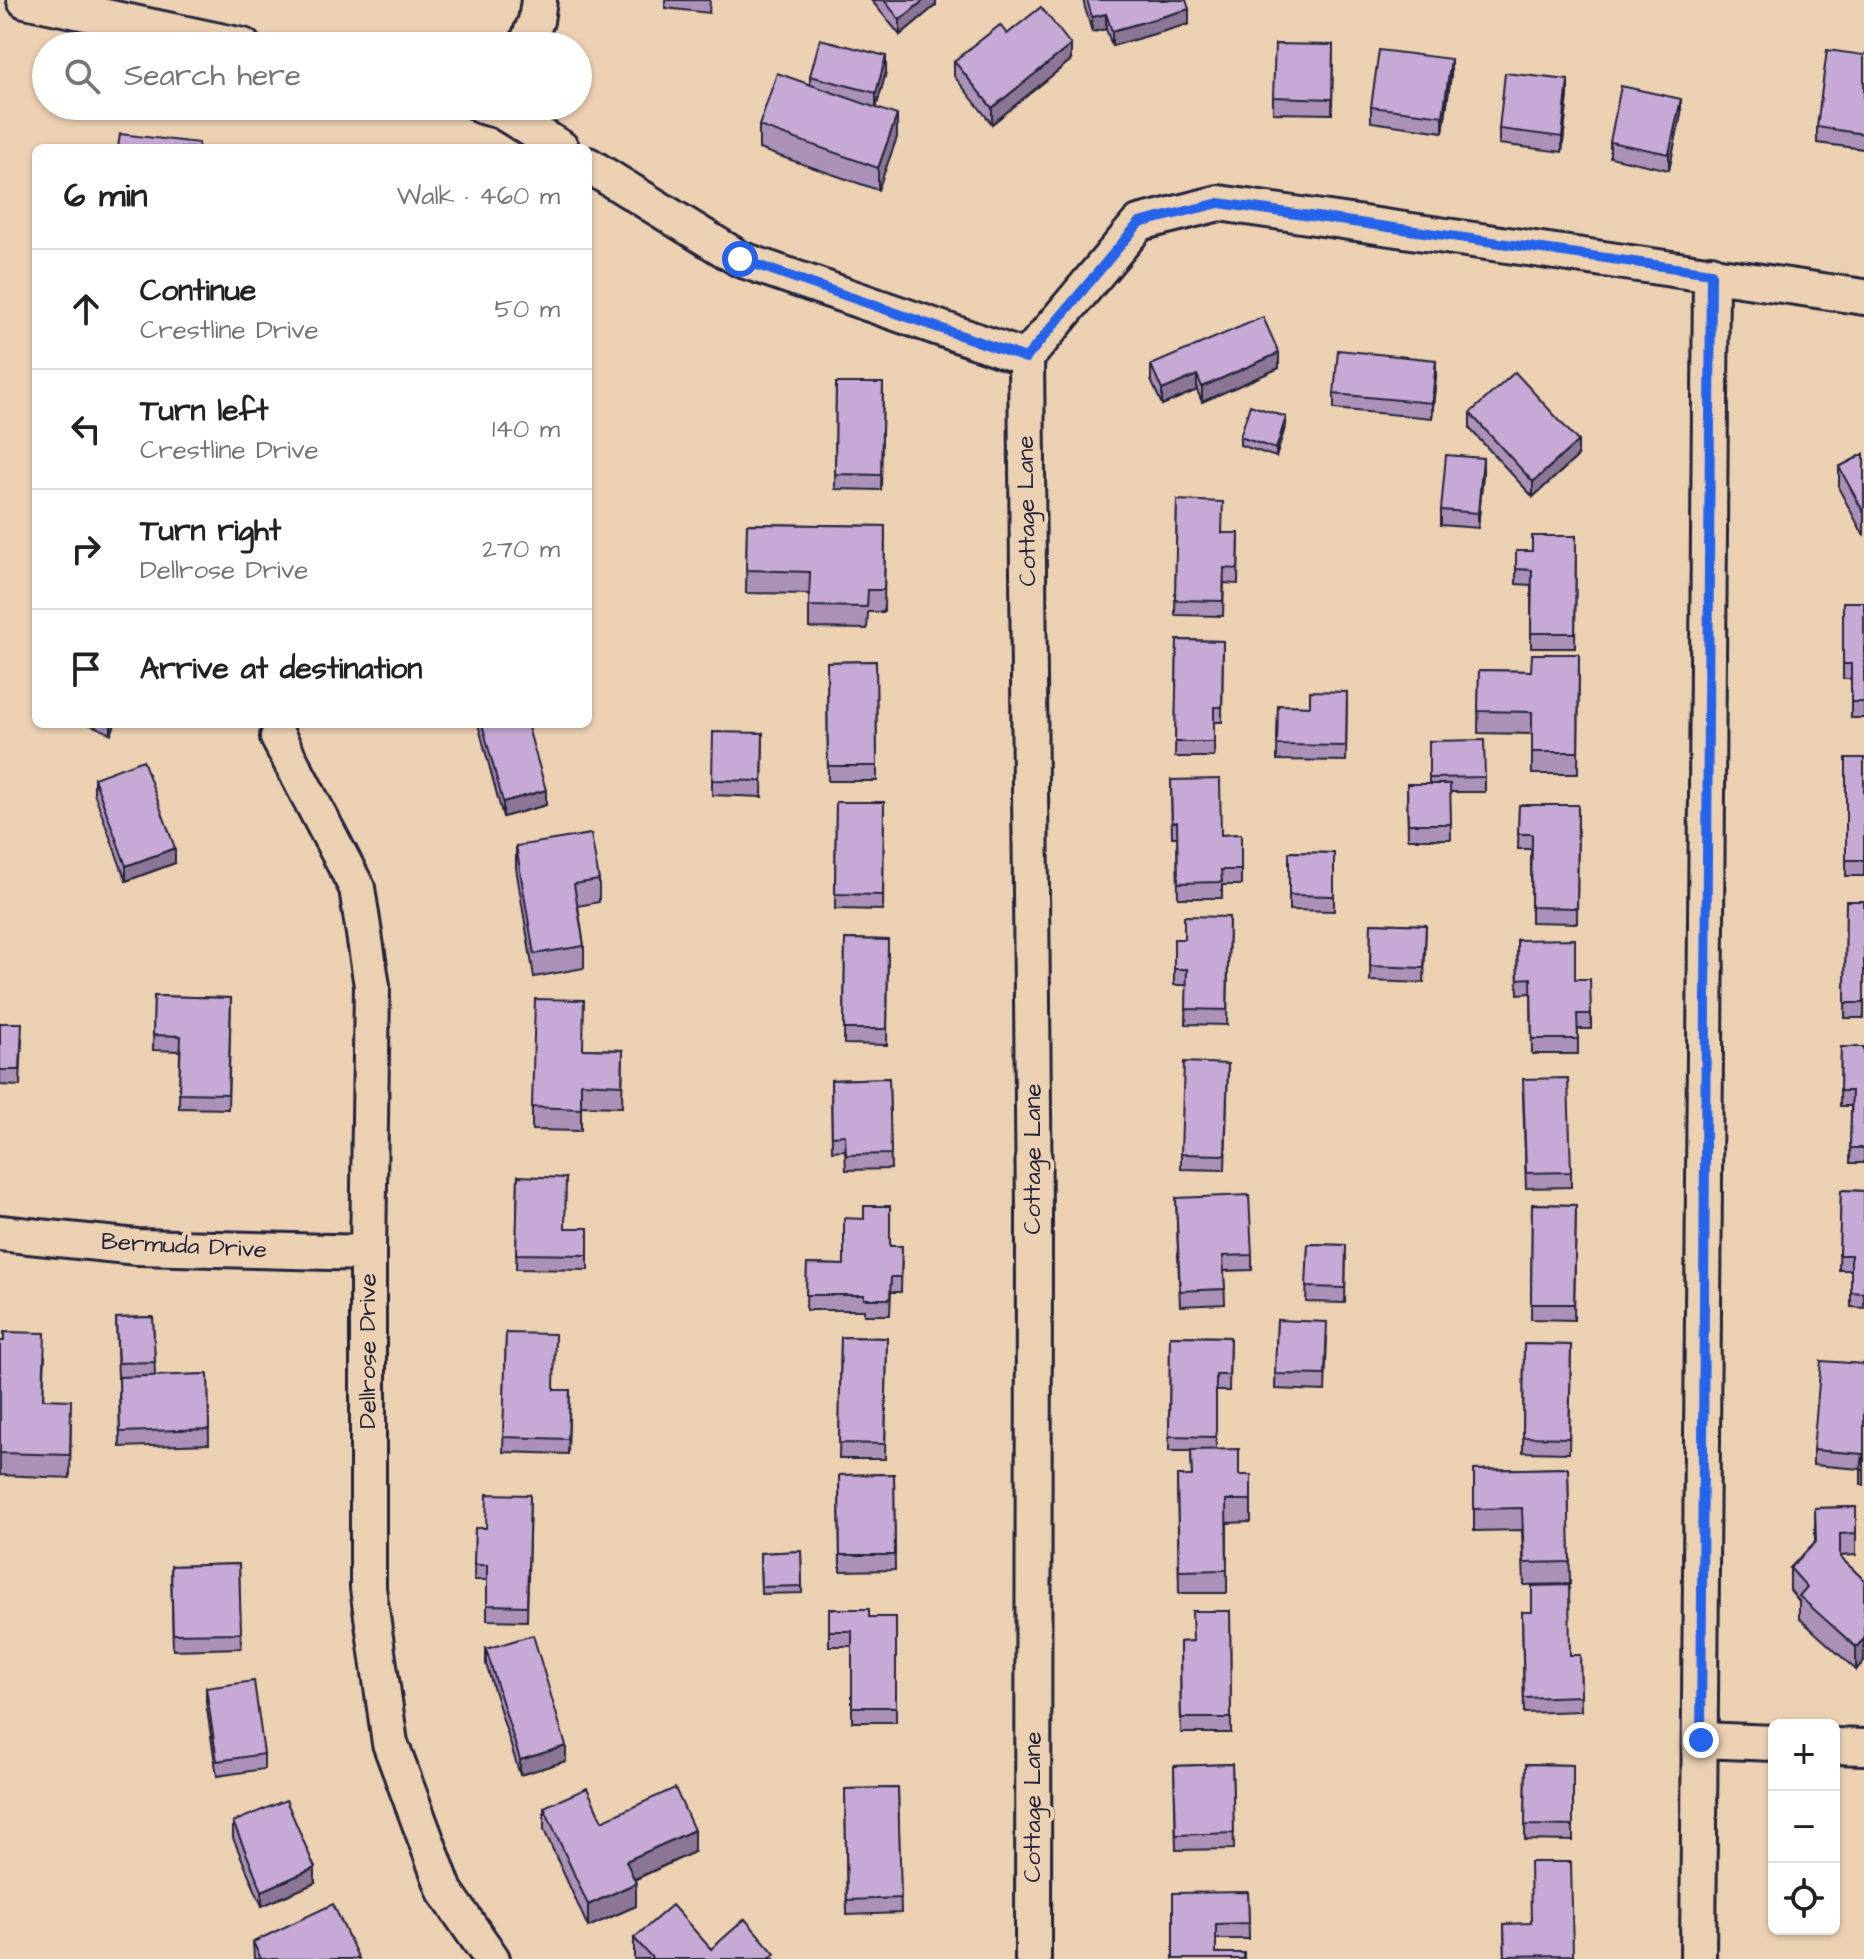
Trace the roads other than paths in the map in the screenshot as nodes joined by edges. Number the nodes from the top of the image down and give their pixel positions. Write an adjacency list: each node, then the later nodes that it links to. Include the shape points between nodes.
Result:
1 (25, 0): 3 (street)
2 (539, 0): 4 (street)
3 (177, 32)
4 (532, 32)
5 (515, 120): 6 (street)
6 (554, 144)
7 (592, 167): 10 (street, via 740,259)
8 (1711, 273): 9 (street); 10 (street, via 1219,203 1139,223); 14 (street)
9 (1864, 297)
10 (1026, 358): 19 (street, Cottage Lane, via 1034,1198)
11 (278, 737): 13 (street, Dellrose Drive, via 357,888 372,986)
12 (0, 1233): 13 (street, Bermuda Drive, via 137,1247)
13 (368, 1253): 18 (street, Dellrose Drive, via 368,1588 390,1743 445,1891)
14 (1701, 1740): 15 (street); 20 (street)
15 (1768, 1743)
16 (1840, 1746): 17 (street)
17 (1864, 1747)
18 (492, 1959)
19 (1033, 1959)
20 (1698, 1959)

